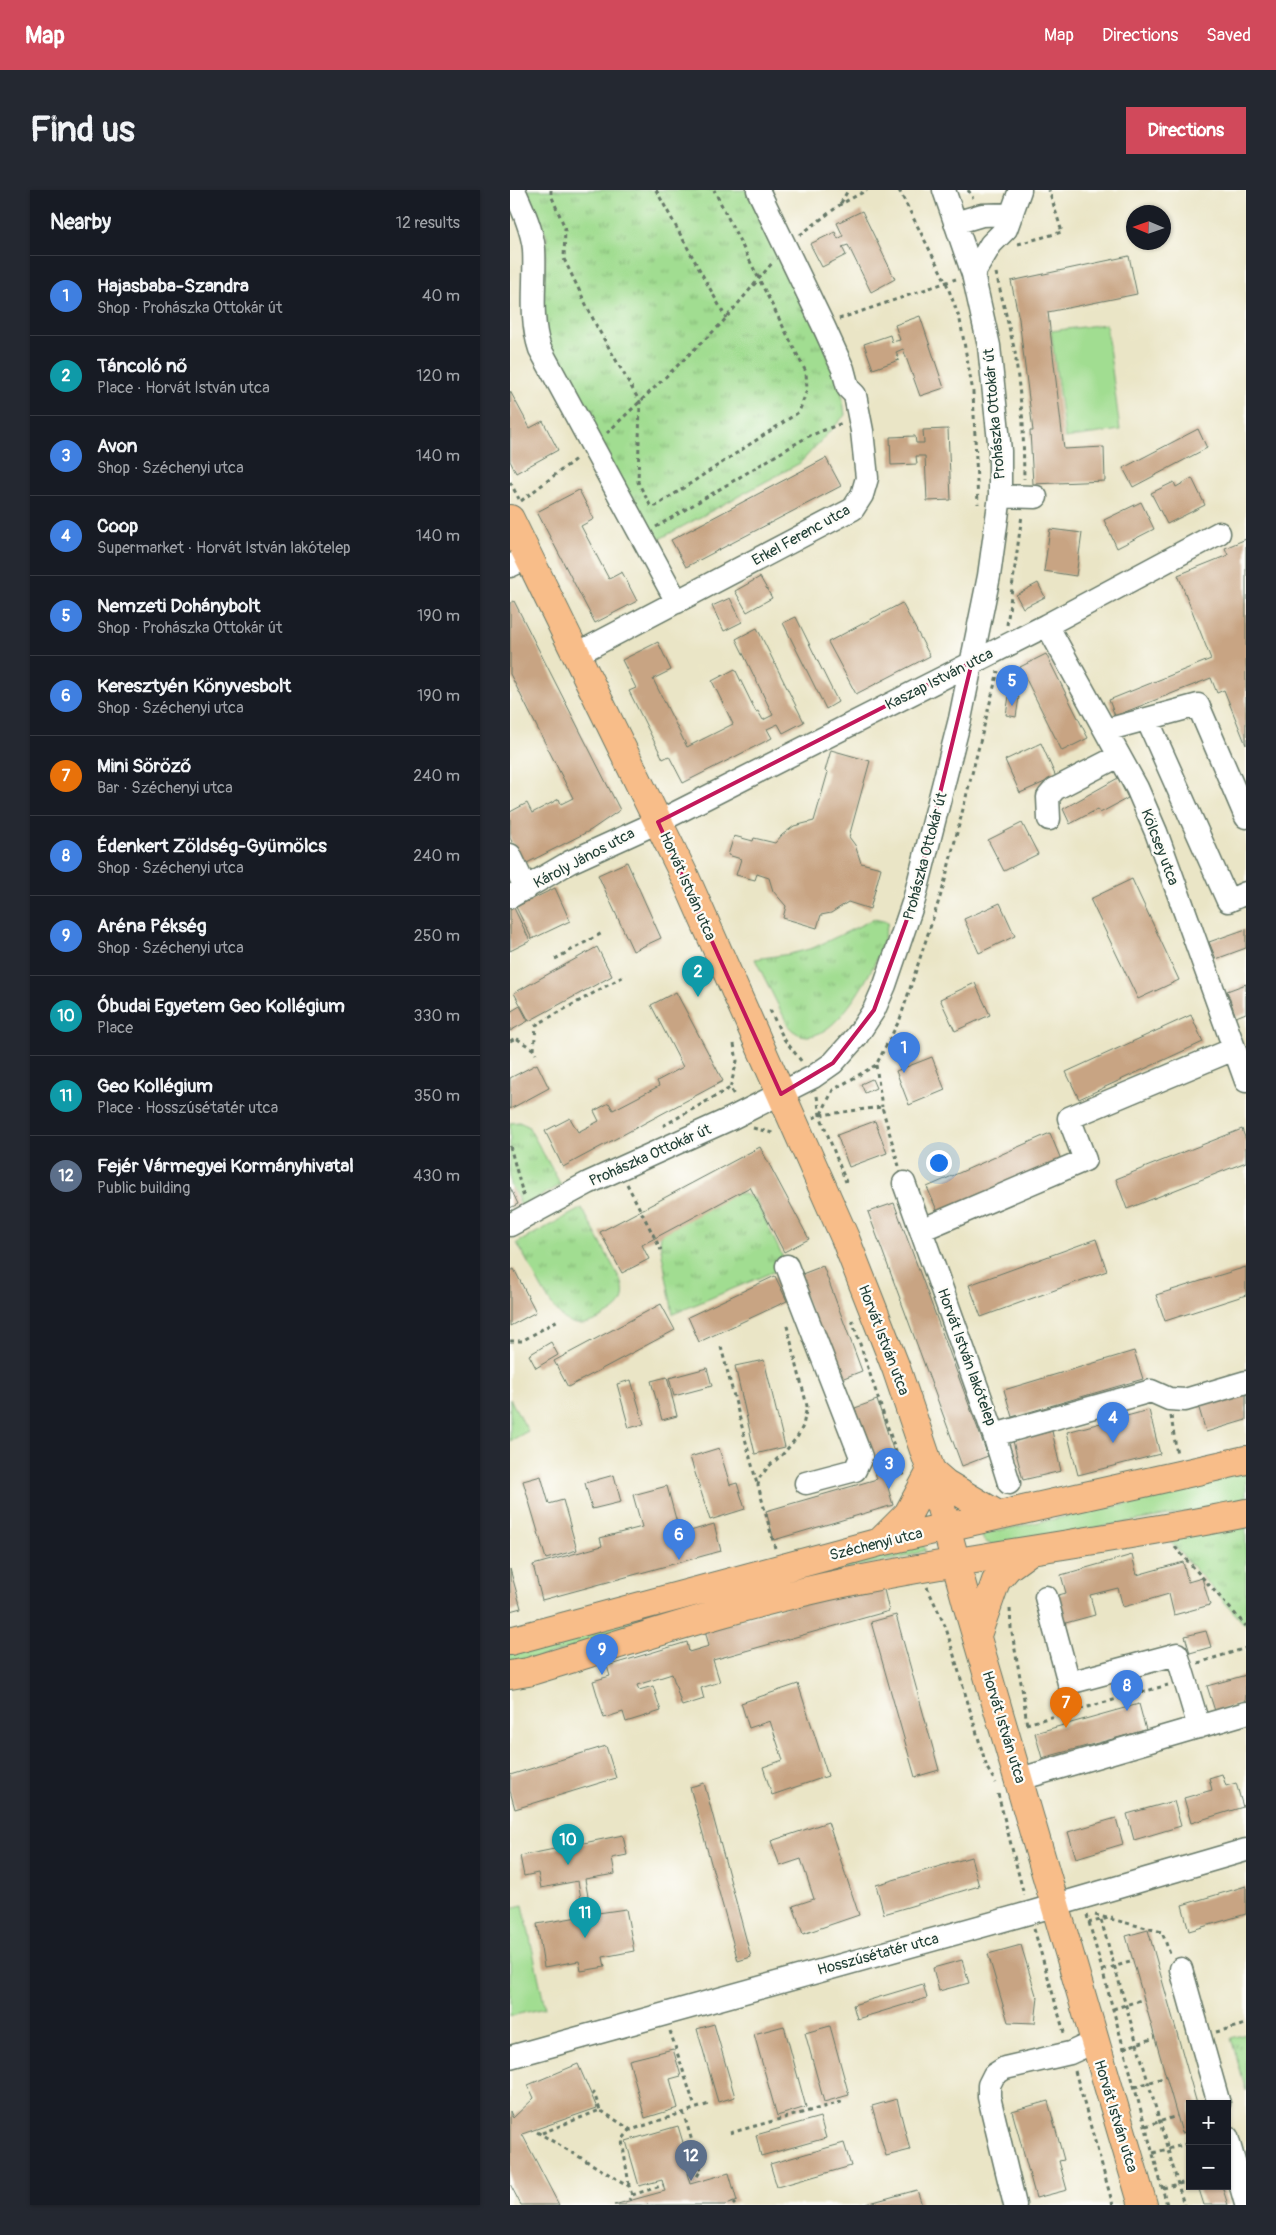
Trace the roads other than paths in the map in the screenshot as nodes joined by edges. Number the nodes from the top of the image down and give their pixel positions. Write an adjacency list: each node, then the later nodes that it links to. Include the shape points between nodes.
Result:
1 (758, 190): 13 (street, Erkel Ferenc utca, via 824,327 848,388 855,395 867,478 853,509)
2 (944, 190): 5 (street, Prohászka Ottokár út)
3 (1020, 190): 6 (street)
4 (514, 194): 13 (street, via 534,246 535,334 540,349)
5 (955, 223): 6 (street, via 970,236); 7 (street, Prohászka Ottokár út)
6 (1010, 230): 7 (street, via 991,244)
7 (973, 274): 8 (street, Prohászka Ottokár út, via 989,346 1000,451)
8 (1000, 496): 9 (street); 16 (street, Prohászka Ottokár út)
9 (1036, 497)
10 (515, 511): 12 (main road, Horvát István utca)
11 (1219, 533): 14 (street, Kaszap István utca)
12 (520, 561): 15 (main road, Horvát István utca)
13 (677, 602): 15 (street, Erkel Ferenc utca)
14 (1047, 625): 16 (street, Kaszap István utca); 18 (street, Kölcsey utca)
15 (577, 654): 22 (main road, Horvát István utca)
16 (972, 662): 22 (street, Kaszap István utca); 28 (street, Prohászka Ottokár út, via 914,900 874,1010 833,1063)
17 (1147, 719): 18 (street); 20 (street, via 1198,705); 25 (street, via 1228,901)
18 (1106, 730): 19 (street, Kölcsey utca)
19 (1119, 756): 21 (street, via 1055,789 1048,797); 26 (street, Kölcsey utca, via 1156,832)
20 (1246, 817)
21 (1048, 819)
22 (658, 822): 24 (street, Károly János utca, via 570,862); 28 (main road, Horvát István utca)
23 (510, 856): 24 (street)
24 (518, 893)
25 (1246, 893)
26 (1234, 1049): 27 (street, Kölcsey utca); 31 (street, via 1070,1118 1084,1160)
27 (1246, 1081)
28 (781, 1094): 30 (street, Prohászka Ottokár út, via 588,1183); 36 (main road, Horvát István utca, via 845,1238 896,1368)
29 (904, 1183): 31 (street, Horvát István lakótelep)
30 (510, 1225)
31 (922, 1230): 34 (street, Horvát István lakótelep)
32 (787, 1266): 37 (street, via 861,1457 855,1470)
33 (1246, 1382): 34 (street, Horvát István lakótelep, via 1185,1400 1169,1399 1151,1391)
34 (994, 1435): 38 (street)
35 (1246, 1460): 40 (main road, Széchenyi utca)
36 (931, 1471): 40 (main road, via 946,1484); 41 (main road, Horvát István utca); 42 (main road, via 908,1514)
37 (806, 1483)
38 (1009, 1483)
39 (1246, 1513): 43 (main road, Széchenyi utca)
40 (998, 1515): 41 (main road, Széchenyi utca)
41 (947, 1528): 42 (main road, Széchenyi utca); 44 (main road, Horvát István utca)
42 (880, 1542): 47 (main road, Széchenyi utca)
43 (1031, 1550): 44 (main road, Széchenyi utca); 46 (main road, via 1008,1567 996,1581)
44 (956, 1561): 46 (main road, Horvát István utca); 48 (main road, Széchenyi utca, via 758,1603)
45 (1046, 1597): 50 (street, via 1069,1683 1177,1654)
46 (977, 1635): 51 (main road, Horvát István utca)
47 (510, 1641)
48 (510, 1675)
49 (1246, 1714): 50 (street)
50 (1199, 1727): 51 (street)
51 (1020, 1779): 53 (main road, Horvát István utca)
52 (1246, 1850): 53 (street, Hosszúsétatér utca, via 1084,1905)
53 (1055, 1905): 55 (main road, Horvát István utca); 56 (street, Hosszúsétatér utca)
54 (1177, 1966): 57 (street, via 1201,2036)
55 (1094, 2042): 59 (main road, Horvát István utca); 61 (street, via 1070,2053 1005,2068 994,2075 989,2085 989,2097)
56 (510, 2057)
57 (1217, 2100)
58 (1229, 2145): 60 (street)
59 (1153, 2197)
60 (1246, 2204)
61 (1015, 2205)

